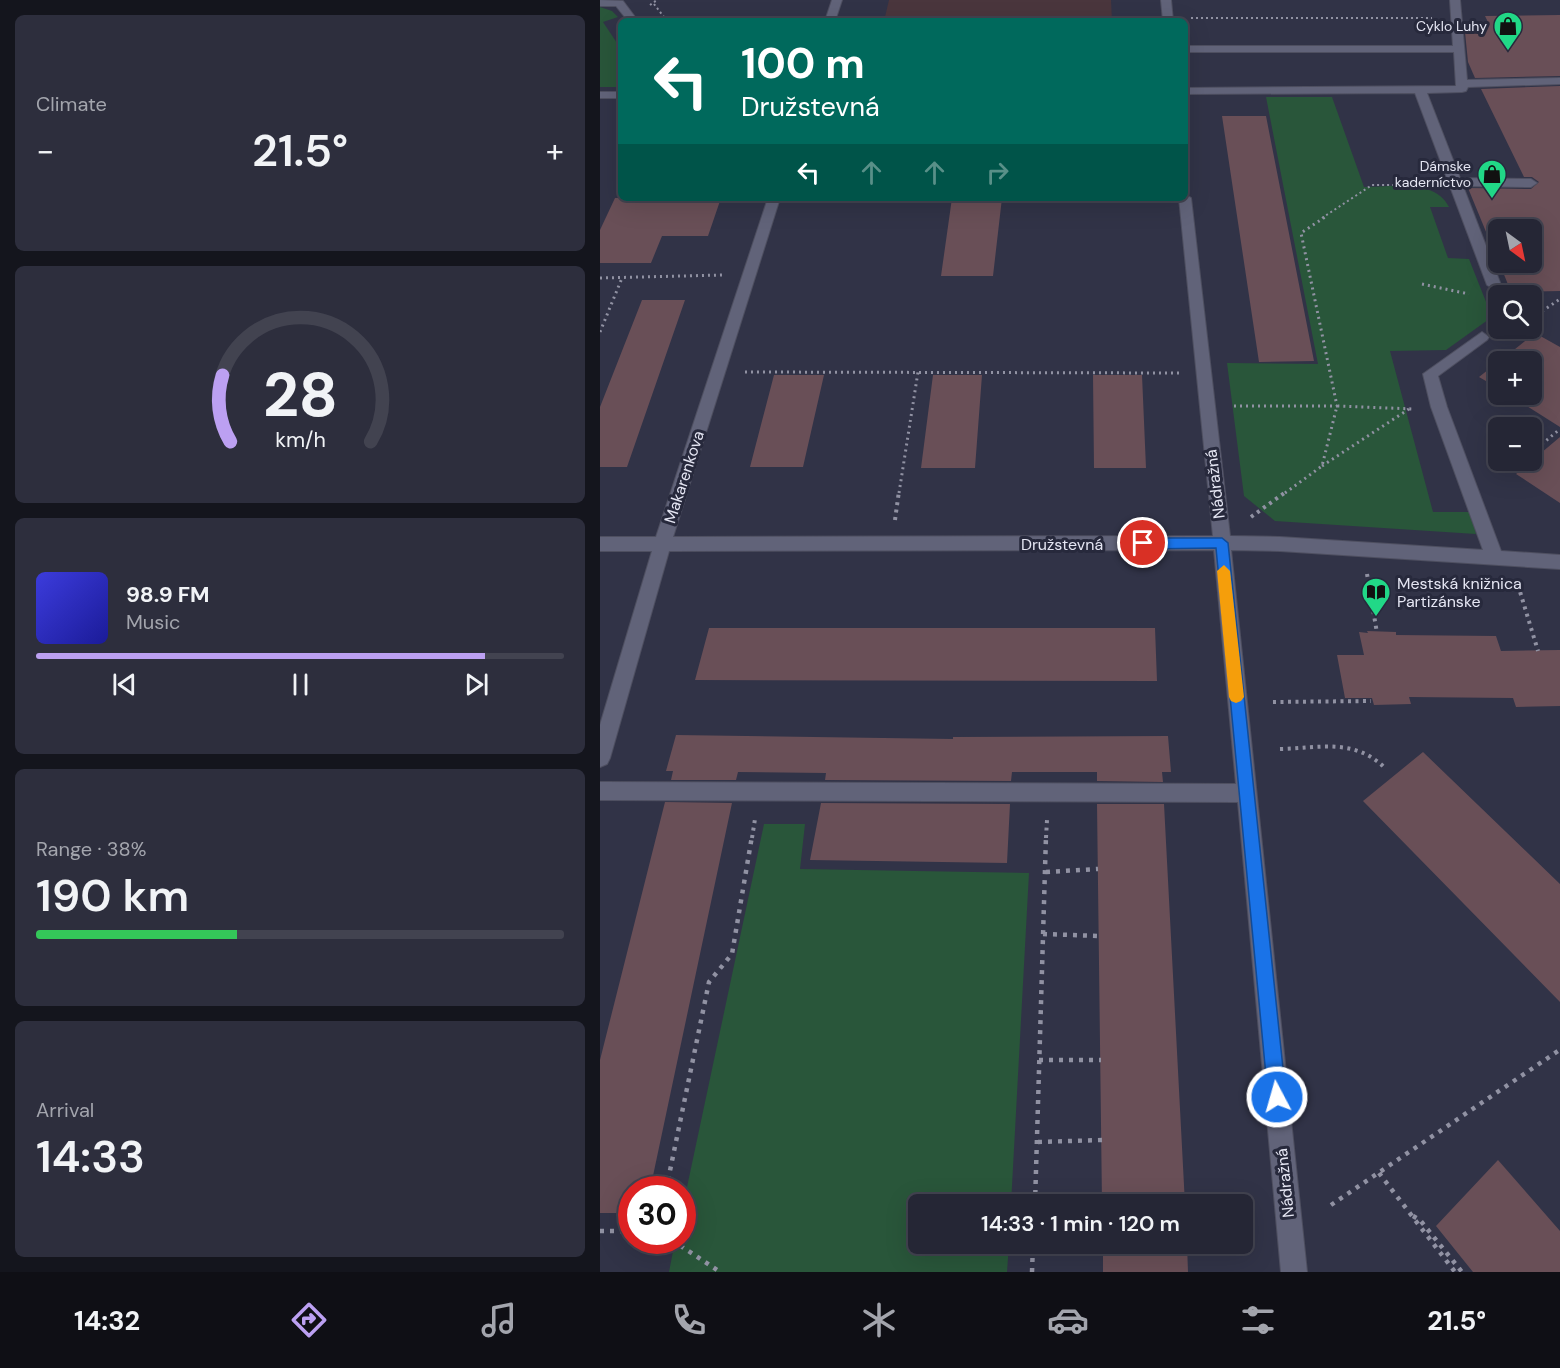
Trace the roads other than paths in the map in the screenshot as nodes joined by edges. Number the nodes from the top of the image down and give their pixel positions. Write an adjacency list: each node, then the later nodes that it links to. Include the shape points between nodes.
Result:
1 (837, 0): 7 (street)
2 (1166, 0): 8 (street)
3 (1455, 0): 10 (street)
4 (624, 1): 5 (street); 6 (street)
5 (600, 3)
6 (632, 18)
7 (831, 18)
8 (1168, 18)
9 (1188, 49): 10 (street)
10 (1459, 49): 12 (street)
11 (1560, 81): 12 (street)
12 (1463, 84): 13 (street, via 1462,89)
13 (1420, 90): 14 (street); 17 (street)
14 (1188, 91)
15 (600, 95): 16 (street)
16 (618, 95)
17 (1455, 183): 18 (street); 21 (street)
18 (1531, 183)
19 (773, 201): 25 (street, Makarenkova)
20 (1185, 201): 23 (street, Nádražná)
21 (1494, 285)
22 (1482, 337): 26 (street, via 1430,374)
23 (1222, 543): 25 (street, Družstevná); 26 (street, Družstevná); 30 (street, Nádražná)
24 (600, 544): 25 (street, Družstevná)
25 (662, 544): 28 (street, Makarenkova)
26 (1494, 557): 27 (street, Družstevná)
27 (1560, 561)
28 (600, 758)
29 (600, 791): 30 (street)
30 (1246, 793): 31 (street, Nádražná)
31 (1294, 1272)

